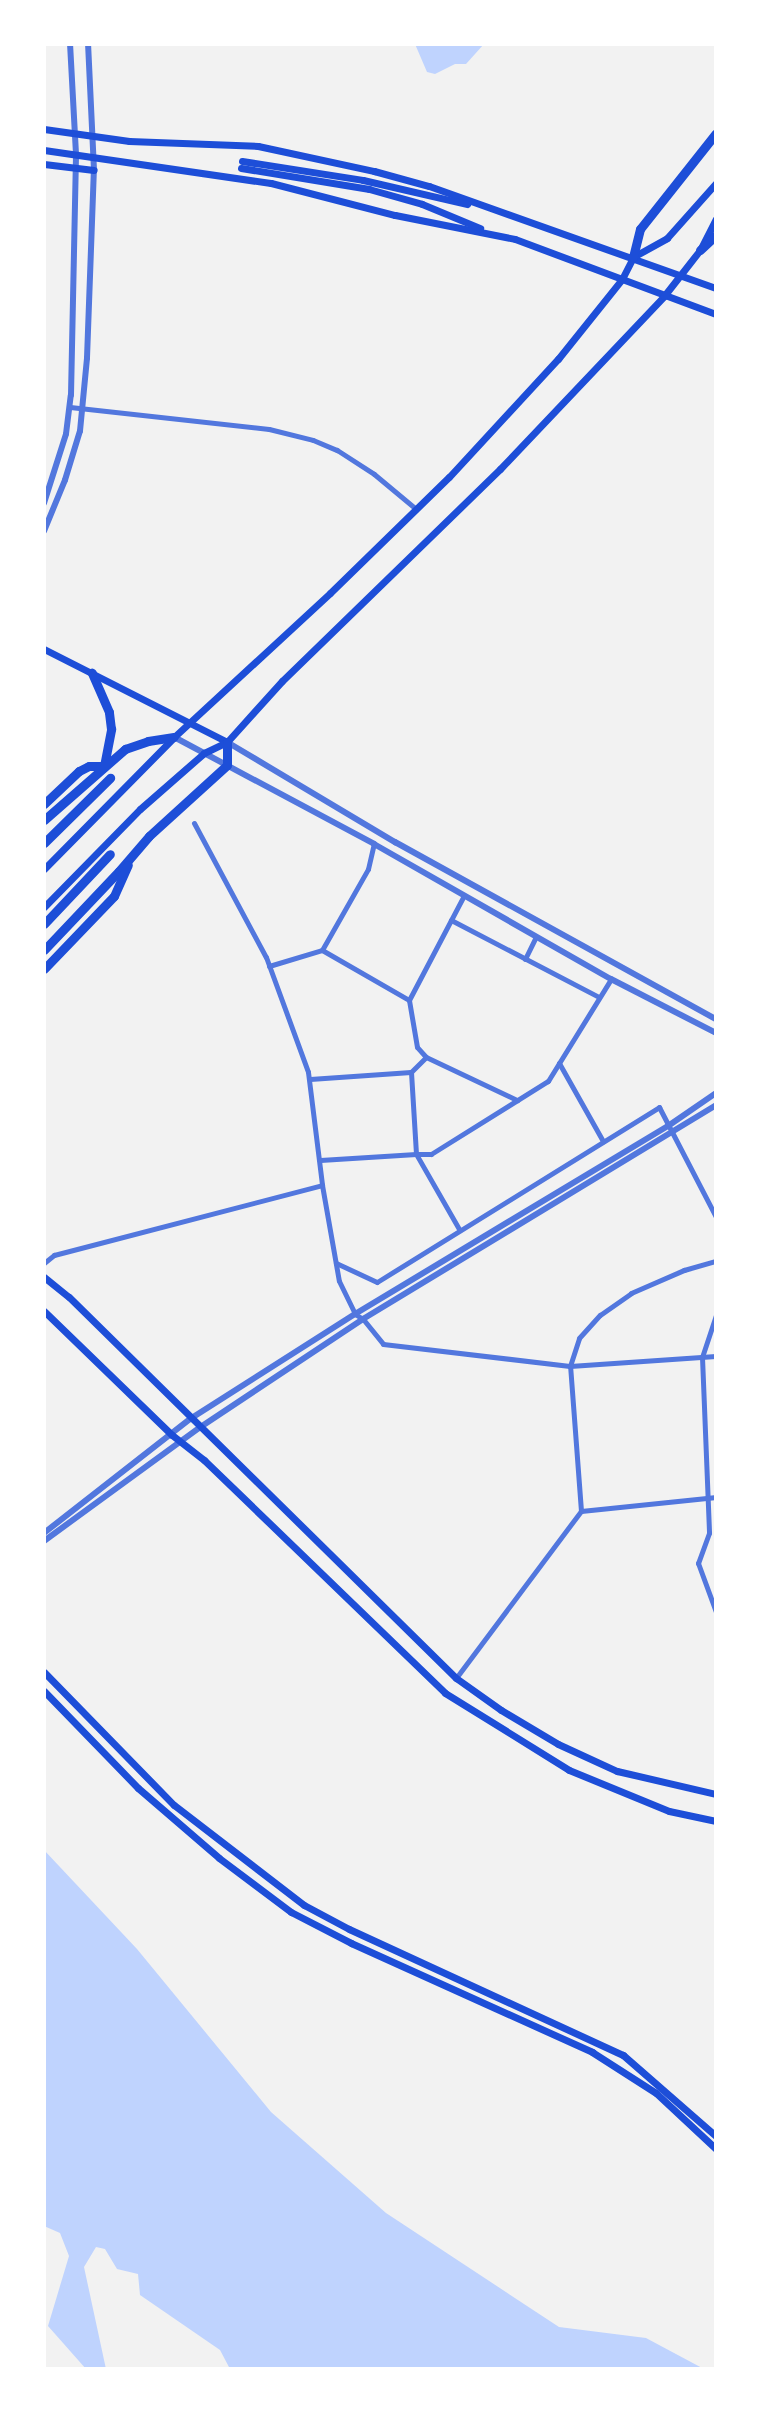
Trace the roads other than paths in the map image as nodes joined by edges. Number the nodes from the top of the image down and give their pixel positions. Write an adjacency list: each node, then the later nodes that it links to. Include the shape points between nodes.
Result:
1 (70, 44): 4 (street)
2 (88, 44): 6 (street)
3 (44, 129): 4 (main road)
4 (75, 133): 6 (main road); 9 (street)
5 (716, 133): 11 (highway)
6 (91, 135): 10 (street); 16 (main road, via 177,145 258,146 429,186)
7 (716, 139): 11 (highway)
8 (44, 150): 9 (main road)
9 (76, 154): 10 (main road); 13 (street)
10 (92, 156): 14 (street); 18 (main road, via 271,183 395,215)
11 (696, 162): 21 (highway, via 640,229)
12 (44, 164): 13 (main road)
13 (76, 168): 14 (main road); 27 (street)
14 (94, 170): 28 (street, via 91,301)
15 (716, 183): 21 (main road, via 667,238)
16 (488, 209): 18 (main road, via 351,178 242,164 369,189 450,213); 21 (main road)
17 (716, 219): 20 (main road)
18 (495, 234): 23 (main road)
19 (716, 235): 20 (highway)
20 (700, 250): 22 (main road)
21 (633, 257): 22 (main road); 23 (main road)
22 (681, 274): 24 (main road); 25 (main road)
23 (622, 278): 25 (main road); 30 (main road, via 558,359)
24 (716, 288)
25 (663, 296): 26 (main road); 36 (main road, via 500,470 282,681)
26 (716, 314)
27 (70, 407): 28 (street); 29 (street)
28 (82, 407): 30 (street, via 269,429 313,440 374,474); 31 (street, via 65,480)
29 (44, 503)
30 (416, 509): 34 (main road)
31 (44, 531)
32 (44, 649): 33 (main road)
33 (92, 673): 34 (main road); 39 (highway, via 109,712 111,729)
34 (190, 723): 35 (main road); 36 (main road)
35 (174, 737): 37 (street); 39 (highway, via 125,749); 48 (main road)
36 (228, 741): 37 (main road); 38 (highway); 62 (street, via 396,842)
37 (204, 753): 38 (street); 50 (main road, via 140,809)
38 (227, 765): 45 (street); 47 (highway)
39 (104, 766): 41 (highway, via 79,771); 42 (highway)
40 (110, 778): 44 (highway)
41 (44, 804)
42 (44, 820)
43 (194, 822): 57 (street)
44 (44, 843)
45 (374, 844): 49 (street); 55 (street, via 368,869)
46 (110, 854): 52 (highway)
47 (130, 858): 54 (highway); 58 (highway, via 114,896)
48 (44, 869)
49 (463, 897): 51 (street); 53 (street)
50 (44, 907)
51 (451, 920): 56 (street); 61 (street)
52 (44, 924)
53 (536, 936): 56 (street); 59 (street)
54 (44, 950)
55 (322, 950): 57 (street); 61 (street)
56 (526, 959): 60 (street)
57 (270, 966): 67 (street)
58 (44, 968)
59 (611, 979): 60 (street); 63 (street)
60 (599, 997): 65 (street)
61 (409, 1000): 64 (street, via 417,1047)
62 (716, 1019)
63 (716, 1032)
64 (426, 1057): 66 (street); 69 (street)
65 (559, 1063): 69 (street, via 548,1081); 73 (street)
66 (411, 1072): 67 (street); 74 (street)
67 (310, 1079): 75 (street)
68 (716, 1093): 71 (street)
69 (517, 1100): 74 (street, via 431,1154)
70 (716, 1105): 72 (street)
71 (668, 1126): 72 (street); 73 (street, via 659,1107); 84 (street)
72 (673, 1133): 77 (street); 86 (street)
73 (603, 1141): 78 (street)
74 (416, 1154): 75 (street); 78 (street)
75 (320, 1160): 76 (street)
76 (322, 1185): 80 (street, via 54,1255); 81 (street)
77 (716, 1217)
78 (459, 1229): 81 (street, via 377,1282)
79 (716, 1261): 89 (street, via 631,1293 600,1315 579,1338)
80 (44, 1263)
81 (336, 1263): 84 (street)
82 (44, 1277): 90 (main road)
83 (44, 1311): 92 (main road)
84 (355, 1314): 86 (street); 90 (street)
85 (716, 1315): 88 (street)
86 (363, 1319): 89 (street, via 383,1344); 91 (street)
87 (716, 1356): 88 (street)
88 (702, 1357): 89 (street); 95 (street)
89 (570, 1366): 96 (street)
90 (190, 1419): 91 (main road); 92 (street)
91 (199, 1428): 93 (street); 101 (main road)
92 (172, 1434): 93 (main road); 97 (street)
93 (182, 1441): 98 (street); 104 (main road, via 445,1693 569,1770 669,1811)
94 (716, 1497): 95 (street)
95 (708, 1498): 96 (street); 99 (street, via 709,1532 698,1563)
96 (582, 1511): 101 (street)
97 (44, 1533)
98 (44, 1541)
99 (716, 1612)
100 (44, 1672): 105 (main road, via 174,1805 304,1905 624,2055)
101 (456, 1678): 103 (main road, via 558,1744 617,1771)
102 (44, 1691): 106 (main road, via 138,1788 291,1912 592,2052 656,2093)
103 (716, 1794)
104 (716, 1821)
105 (716, 2136)
106 (716, 2149)

